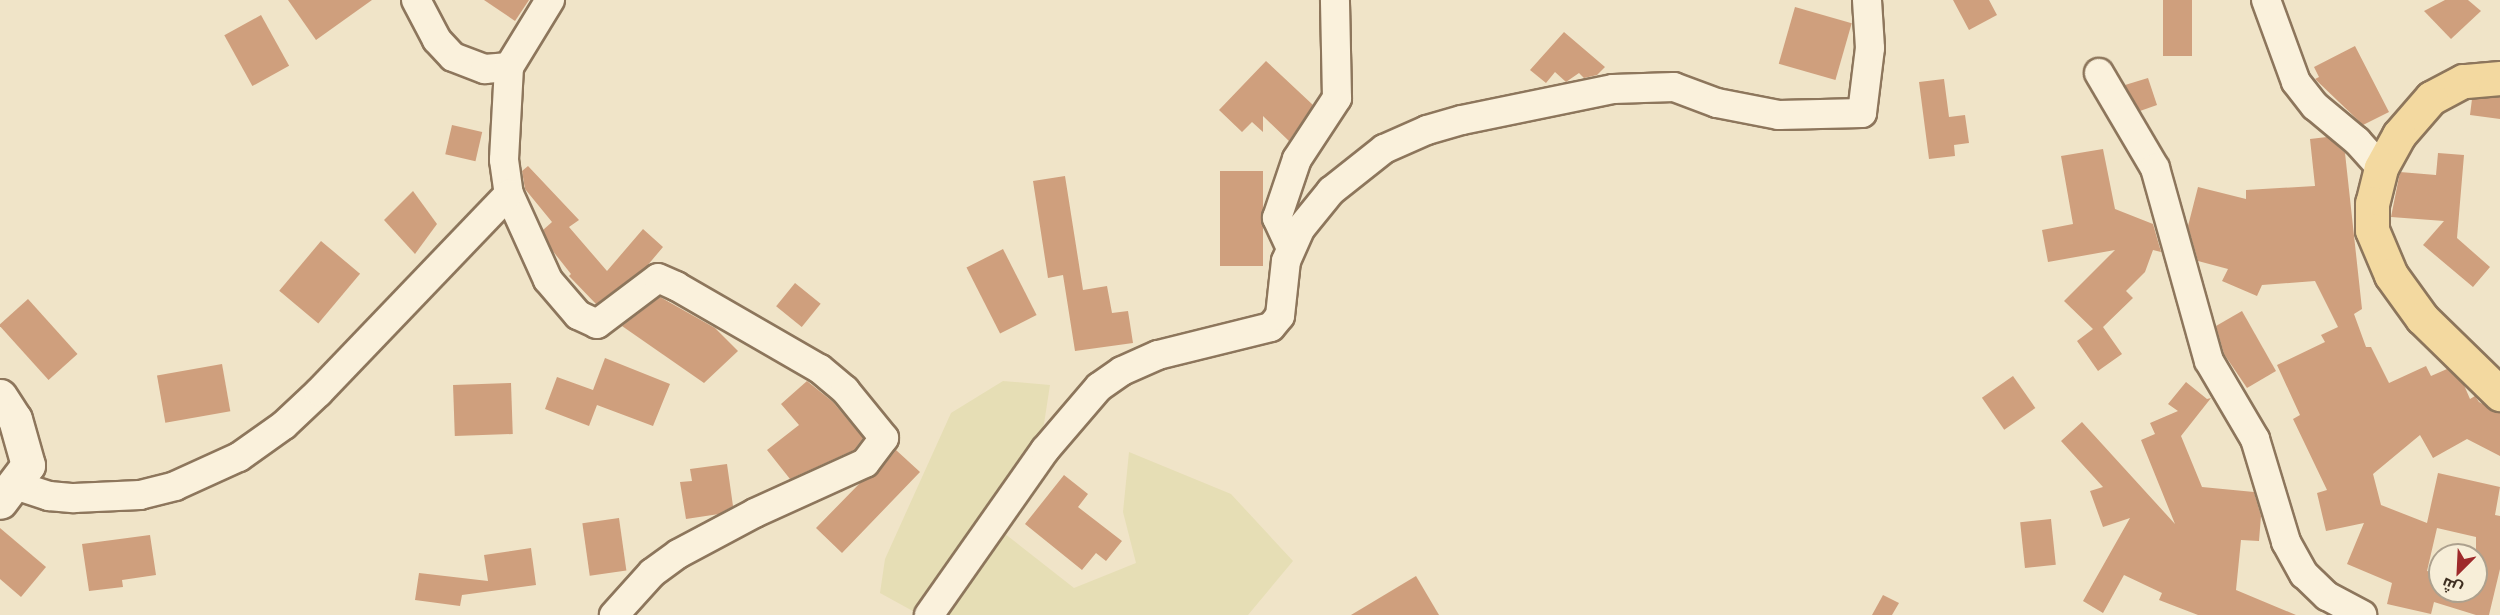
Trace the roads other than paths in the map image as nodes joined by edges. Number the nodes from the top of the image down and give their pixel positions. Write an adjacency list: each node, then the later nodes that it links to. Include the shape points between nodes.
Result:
1 (416, 0): 6 (street, via 437,40 453,57 485,69)
2 (550, 0): 6 (street)
3 (1335, 0): 11 (street, via 1337,98 1297,159 1277,218)
4 (1867, 0): 11 (street, via 1870,48 1862,113 1779,115 1717,103 1674,87 1613,89 1504,109 1427,129 1384,149 1313,209)
5 (2266, 0): 9 (street, via 2296,82 2315,106 2357,141)
6 (509, 67): 10 (street, via 504,160)
7 (2099, 73): 17 (street, via 2155,168 2205,351 2255,440 2286,542 2304,574 2327,596)
8 (2500, 78): 9 (main road, via 2463,81 2443,88 2399,135)
9 (2381, 168): 12 (main road, via 2372,203 2372,230 2391,275 2422,318)
10 (509, 194): 14 (street, via 319,392 284,425 238,457 175,486 140,495 74,498); 15 (street, via 548,280 578,315 597,324 658,278 780,343 820,369 845,390 884,438 865,464 810,492 755,513 678,554 652,573)
11 (1290, 246): 16 (street, via 1280,316 1271,327 1158,356 1122,371 1099,387 1045,450)
12 (2500, 394)
13 (0, 396): 14 (street, via 15,419 28,465)
14 (8, 494)
15 (614, 615)
16 (930, 615)
17 (2362, 615)

